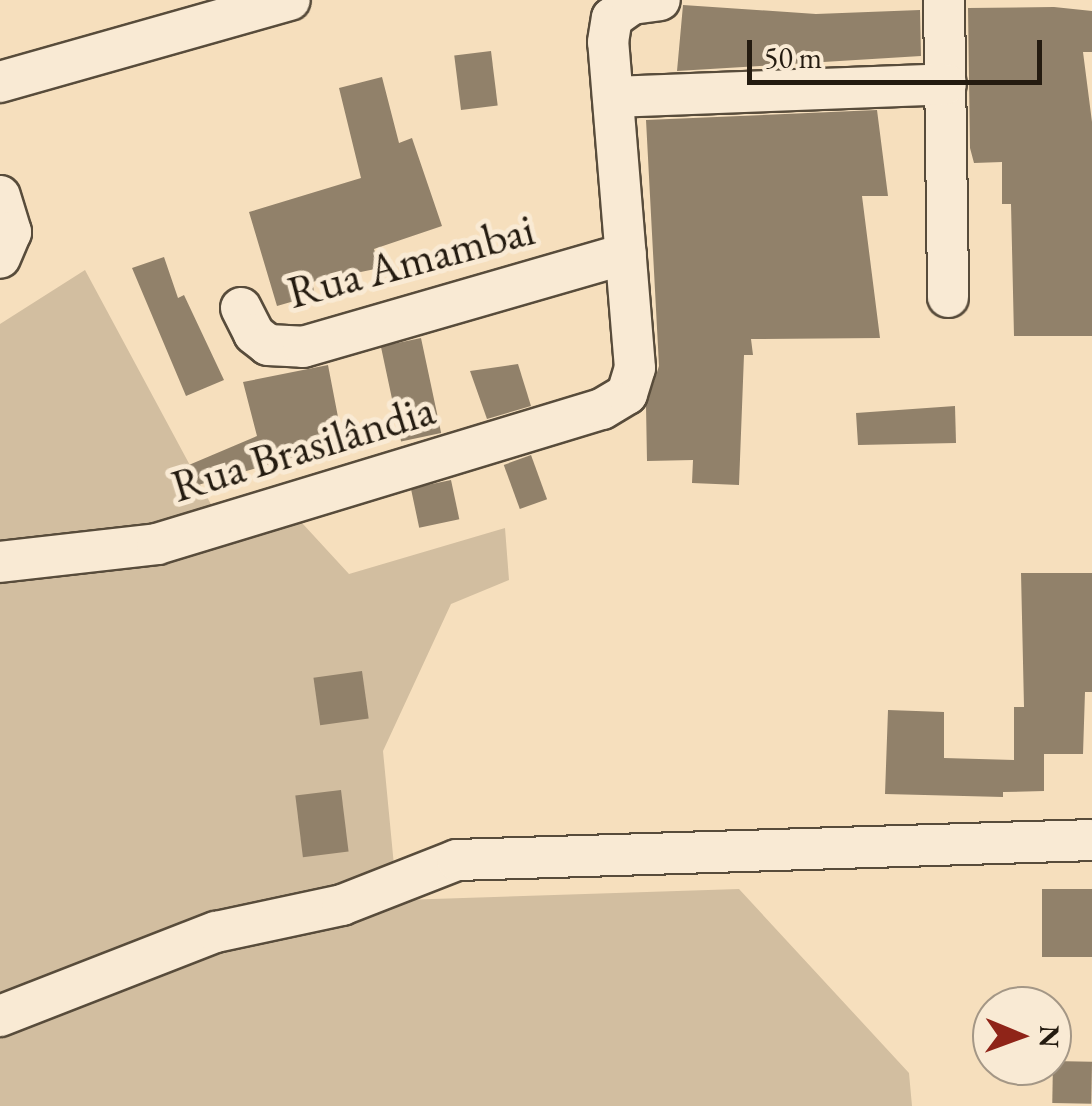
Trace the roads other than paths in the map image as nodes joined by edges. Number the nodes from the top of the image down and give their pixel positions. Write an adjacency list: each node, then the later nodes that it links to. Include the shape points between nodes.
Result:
1 (290, 0): 4 (street)
2 (660, 0): 6 (street, via 632,4 612,18)
3 (944, 0): 5 (street)
4 (0, 82)
5 (946, 84): 6 (street); 10 (street)
6 (613, 98): 8 (street)
7 (0, 196): 9 (street, via 11,232)
8 (626, 254): 11 (street, Rua Amambai, via 303,346 268,345); 12 (street, Rua Brasilândia, via 635,368 627,394 602,409 157,544)
9 (0, 258)
10 (948, 298)
11 (241, 308)
12 (0, 562)
13 (1092, 840): 14 (street, via 458,860 342,905 216,932)
14 (0, 1016)

